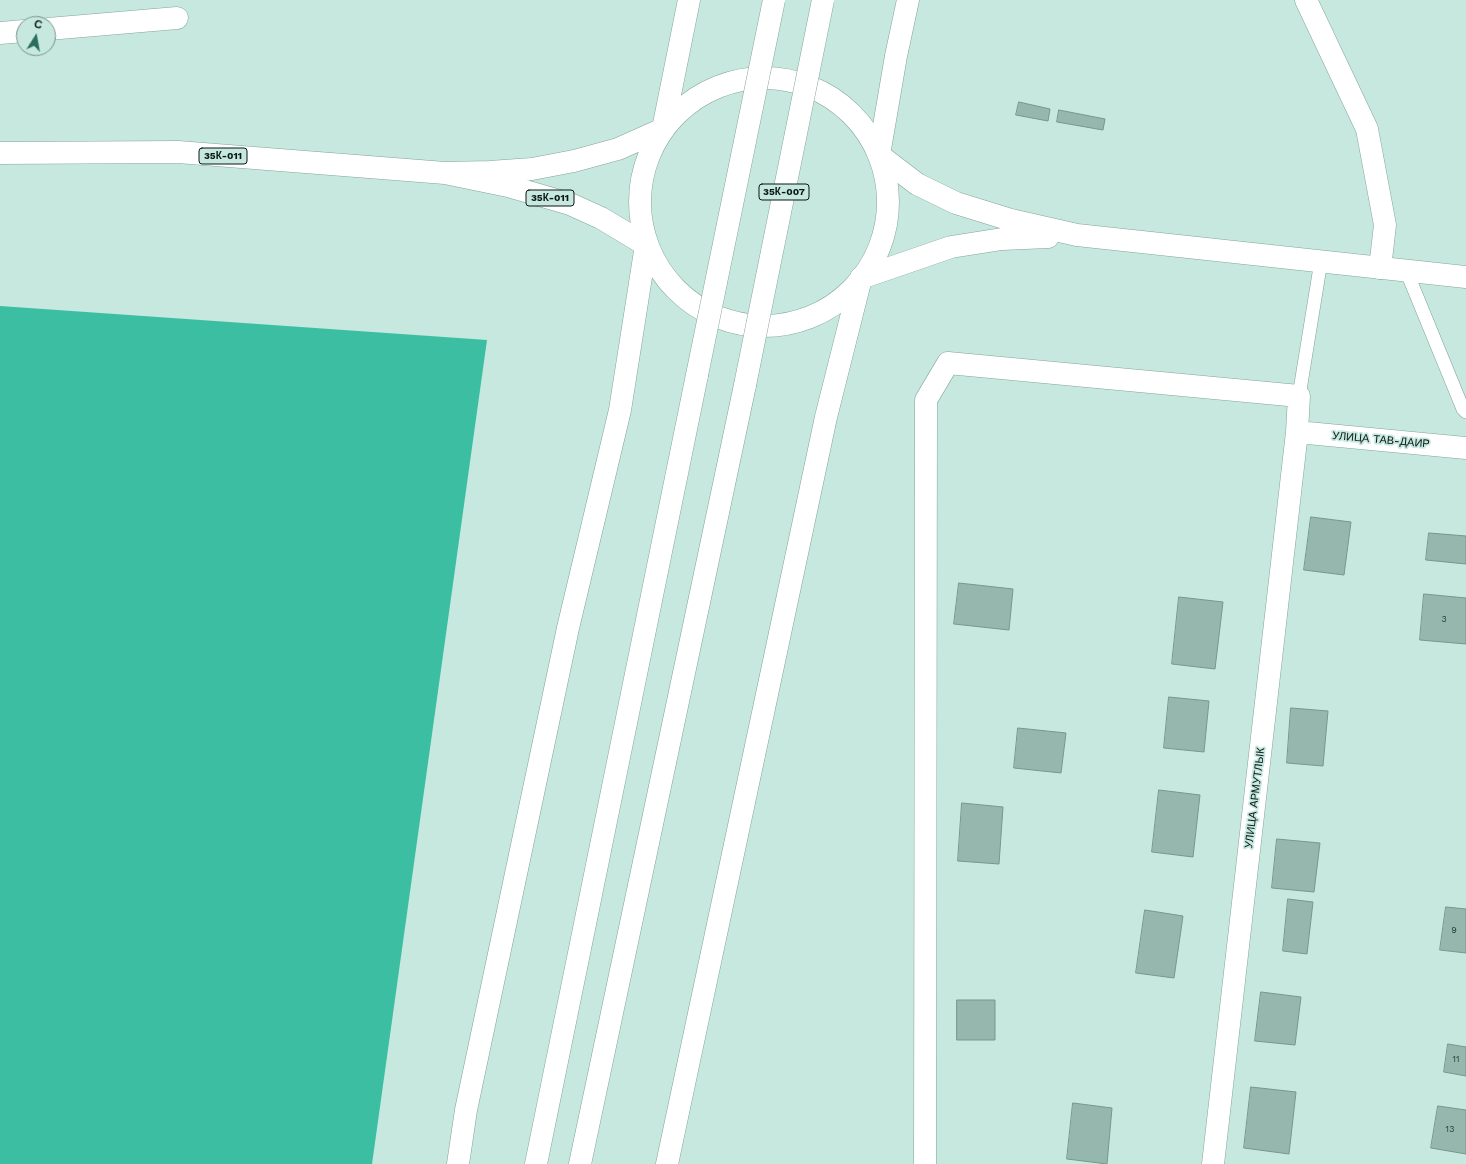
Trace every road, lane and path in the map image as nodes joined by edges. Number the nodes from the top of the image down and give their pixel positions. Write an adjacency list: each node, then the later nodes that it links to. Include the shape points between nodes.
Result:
1 (689, 0): 10 (main road)
2 (774, 0): 26 (main road, bridge)
3 (823, 0): 27 (main road, 35К-007, bridge, via 745,385)
4 (908, 0): 12 (main road)
5 (1306, 0): 17 (main road, via 1367,129 1385,225)
6 (177, 18): 7 (main road)
7 (56, 28)
8 (16, 32): 9 (main road)
9 (0, 33)
10 (663, 129): 12 (main road, via 673,117 698,97 727,83 759,78 791,81 821,92 848,110); 13 (main road, via 618,149 574,161 525,169); 15 (main road, via 656,138 642,173 639,209)
11 (0, 153): 13 (main road, 35К-011, via 178,152)
12 (879, 154): 14 (main road, via 916,184 956,203); 20 (main road, via 888,190 886,227 874,261)
13 (445, 173): 15 (main road, 35К-011, via 508,186 570,204 601,218)
14 (1077, 236): 16 (main road); 20 (main road, via 1002,239 951,247)
15 (646, 245): 20 (main road, via 661,274 691,304 730,322 772,327 813,317 849,294); 25 (main road, via 620,410 566,635 466,1110)
16 (1321, 261): 17 (main road); 21 (lane)
17 (1380, 268): 18 (main road)
18 (1406, 270): 19 (main road); 22 (lane)
19 (1466, 276)
20 (861, 278): 28 (main road, via 826,417)
21 (1299, 396): 23 (main road, УЛИЦА АРМУТЛЫК); 29 (main road, via 948,363 926,400)
22 (1466, 412)
23 (1297, 432): 24 (main road, УЛИЦА ТАВ-ДАИР); 30 (main road, УЛИЦА АРМУТЛЫК)
24 (1466, 448)
25 (458, 1164)
26 (536, 1164)
27 (580, 1164)
28 (667, 1164)
29 (925, 1164)
30 (1213, 1164)

